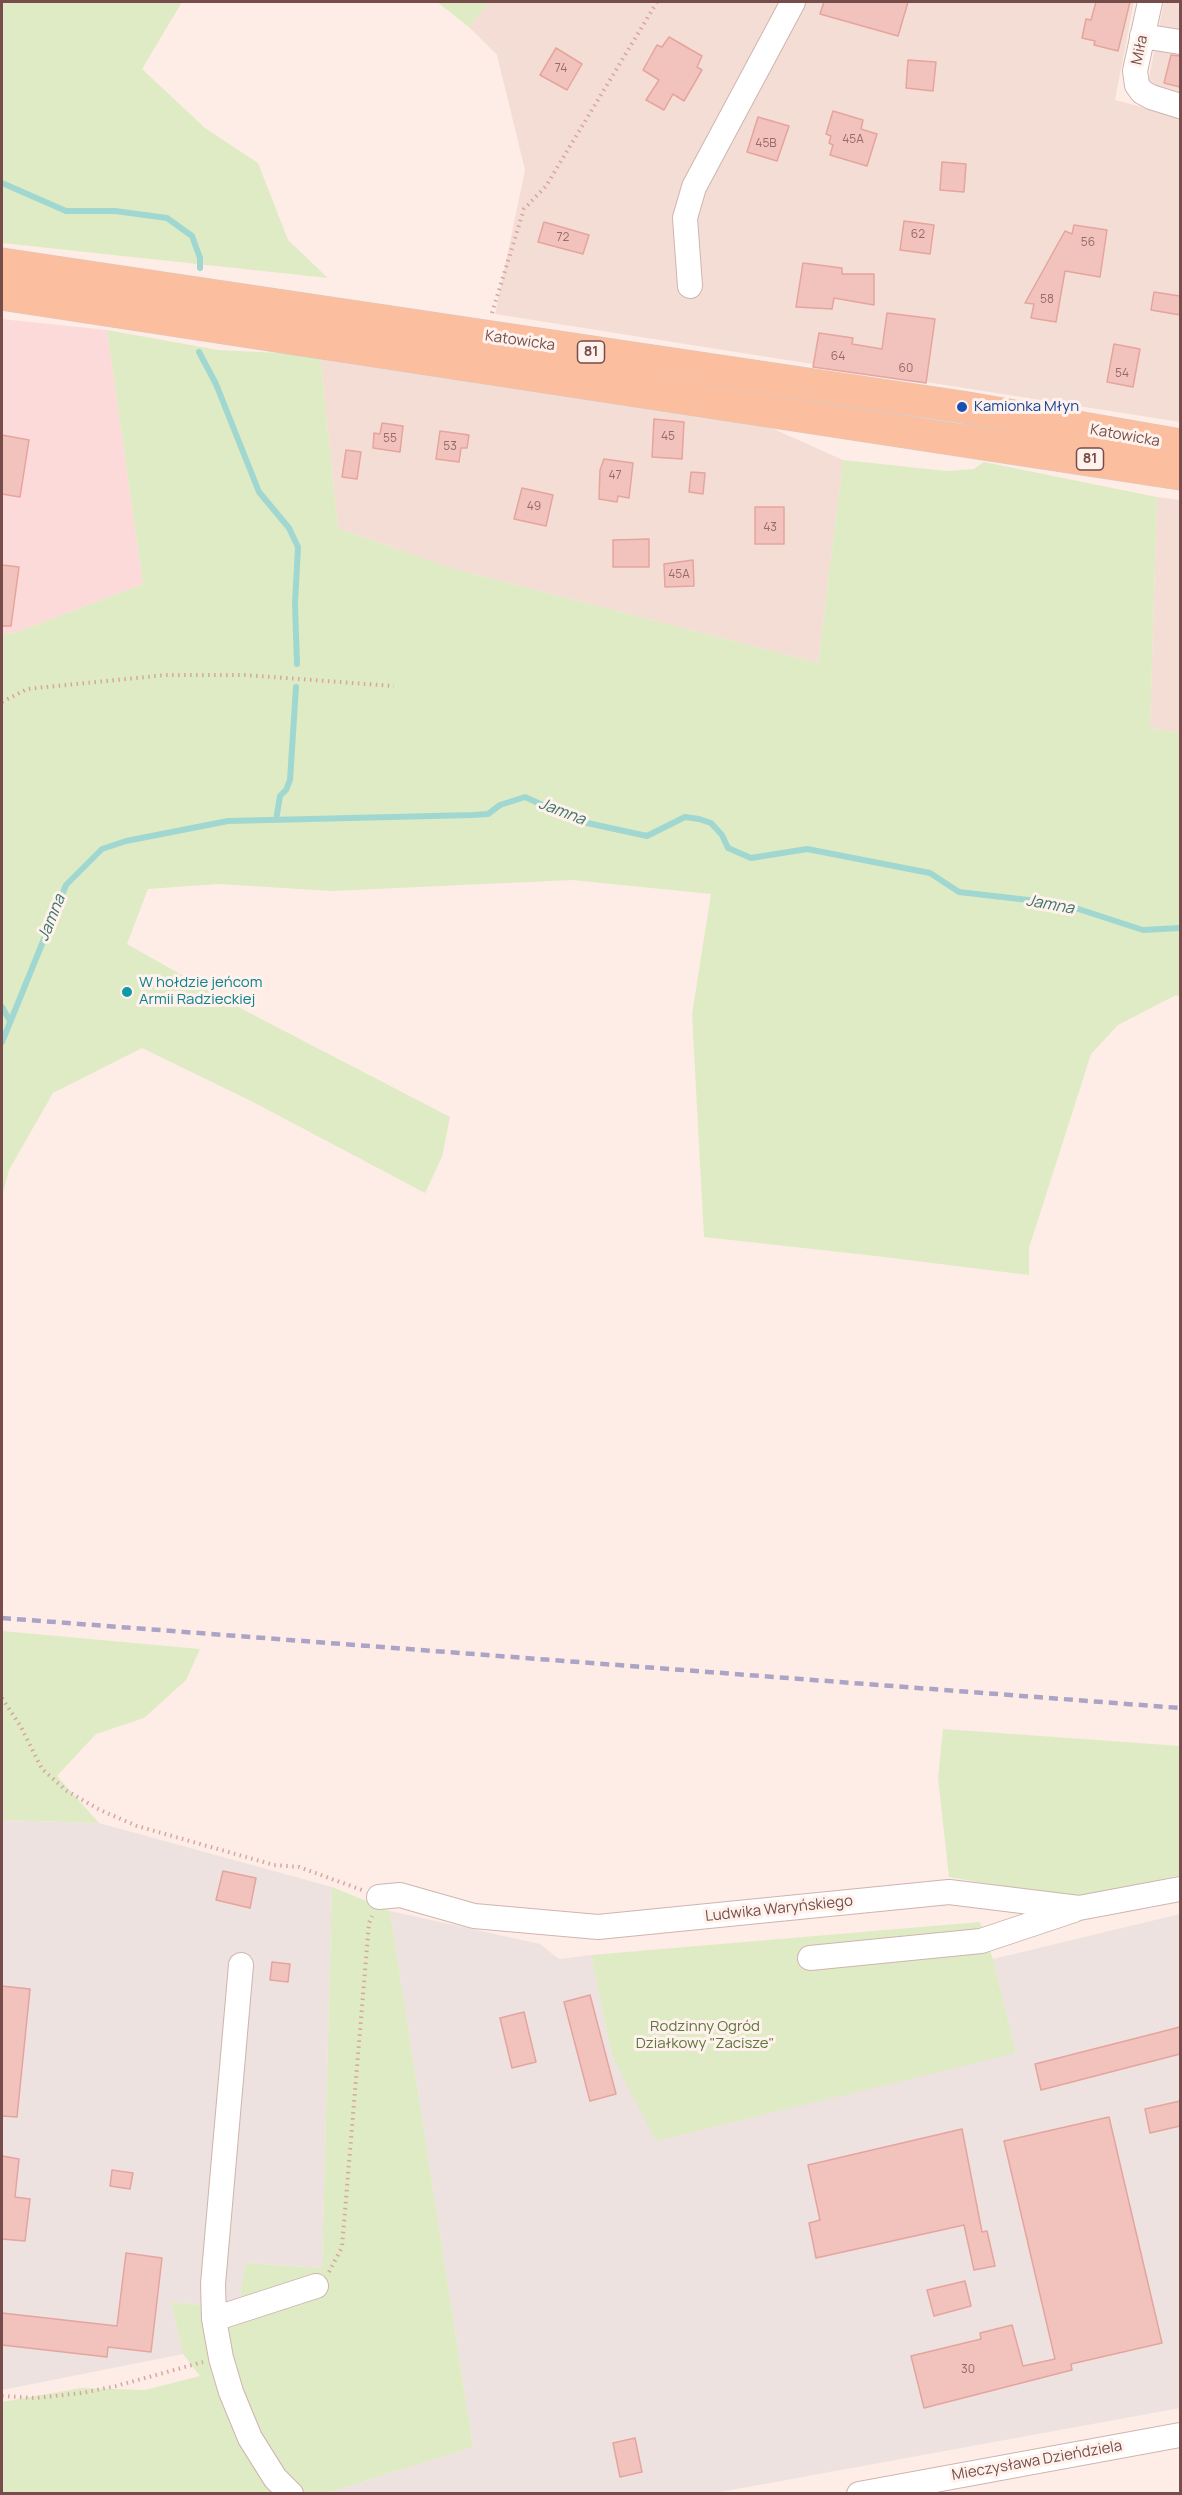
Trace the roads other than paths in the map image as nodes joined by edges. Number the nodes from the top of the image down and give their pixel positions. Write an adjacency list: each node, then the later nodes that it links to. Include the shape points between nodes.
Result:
1 (793, 2): 7 (street, via 694,187 686,218)
2 (1150, 2): 3 (street, Miła)
3 (1142, 36): 4 (street); 5 (street, Miła, via 1135,71 1137,85 1151,97)
4 (1180, 42)
5 (1180, 106)
6 (2, 264): 9 (main road, Katowicka / 81, via 962,407)
7 (690, 286)
8 (2, 294): 10 (main road, Katowicka / 81)
9 (1180, 445)
10 (1180, 474)
11 (1180, 1889): 13 (street, Ludwika Waryńskiego)
12 (378, 1897): 13 (street, Ludwika Waryńskiego, via 400,1895 474,1916 598,1927 949,1892)
13 (1080, 1908): 14 (street, via 981,1941)
14 (810, 1958)
15 (241, 1965): 17 (street, via 213,2284)
16 (316, 2286): 17 (street)
17 (214, 2319): 19 (street, via 231,2392 250,2438 275,2478)
18 (1180, 2435): 20 (street, Mieczysława Dzieńdziela)
19 (291, 2493)
20 (859, 2493)

